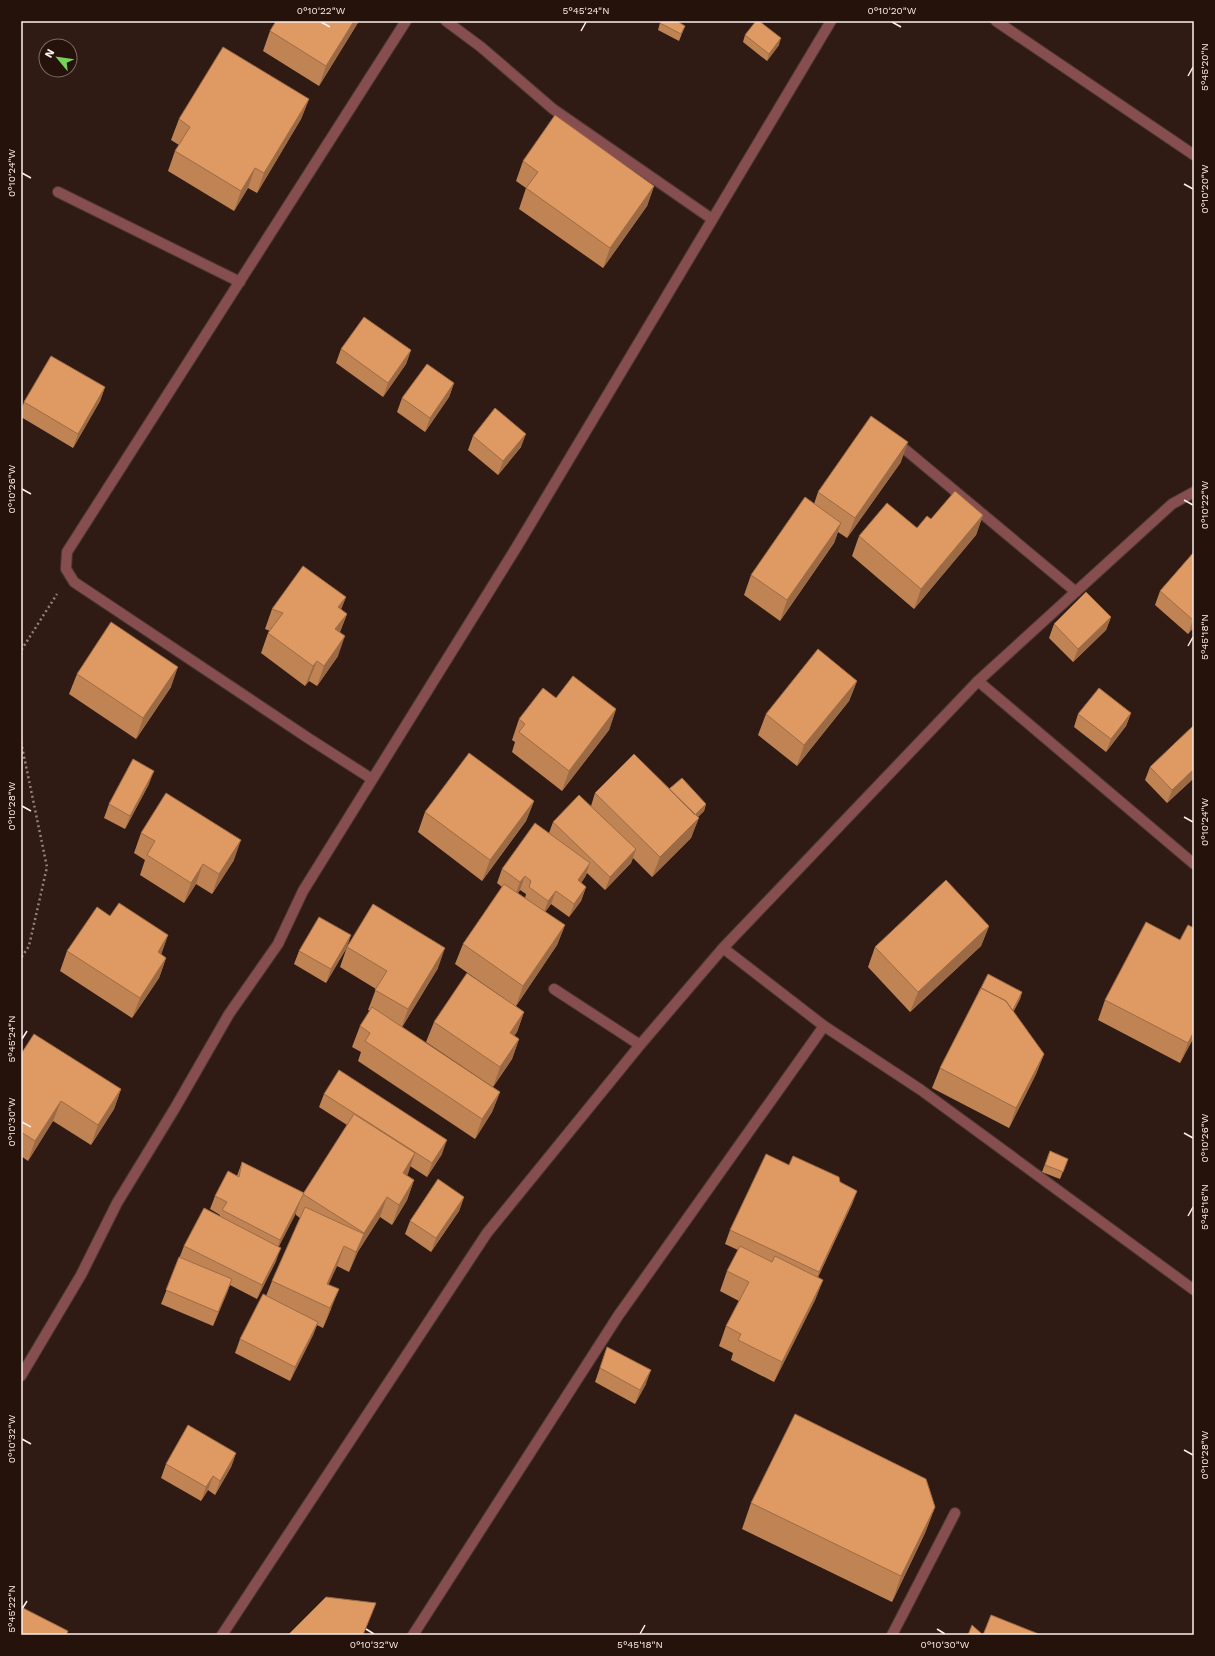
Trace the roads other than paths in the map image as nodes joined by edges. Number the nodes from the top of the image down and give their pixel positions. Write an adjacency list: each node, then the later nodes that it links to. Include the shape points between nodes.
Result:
1 (406, 21): 8 (street)
2 (446, 21): 7 (street, via 481,47 553,109)
3 (831, 21): 7 (street)
4 (996, 21): 5 (street)
5 (1194, 155)
6 (58, 192): 8 (street)
7 (712, 219): 13 (street, via 516,548)
8 (240, 282): 13 (street, via 67,552 66,569 74,582)
9 (888, 436): 11 (street)
10 (1194, 492): 11 (street, via 1172,504)
11 (1076, 592): 12 (street)
12 (978, 681): 14 (street); 15 (street)
13 (372, 779): 20 (street, via 303,891 278,944 229,1014 117,1203 81,1275)
14 (1194, 864)
15 (723, 948): 17 (street); 18 (street)
16 (554, 989): 18 (street)
17 (824, 1026): 19 (street, via 921,1090); 23 (street, via 618,1316)
18 (640, 1045): 22 (street, via 487,1234)
19 (1194, 1290)
20 (21, 1376)
21 (954, 1513): 24 (street)
22 (222, 1635)
23 (414, 1635)
24 (892, 1635)

